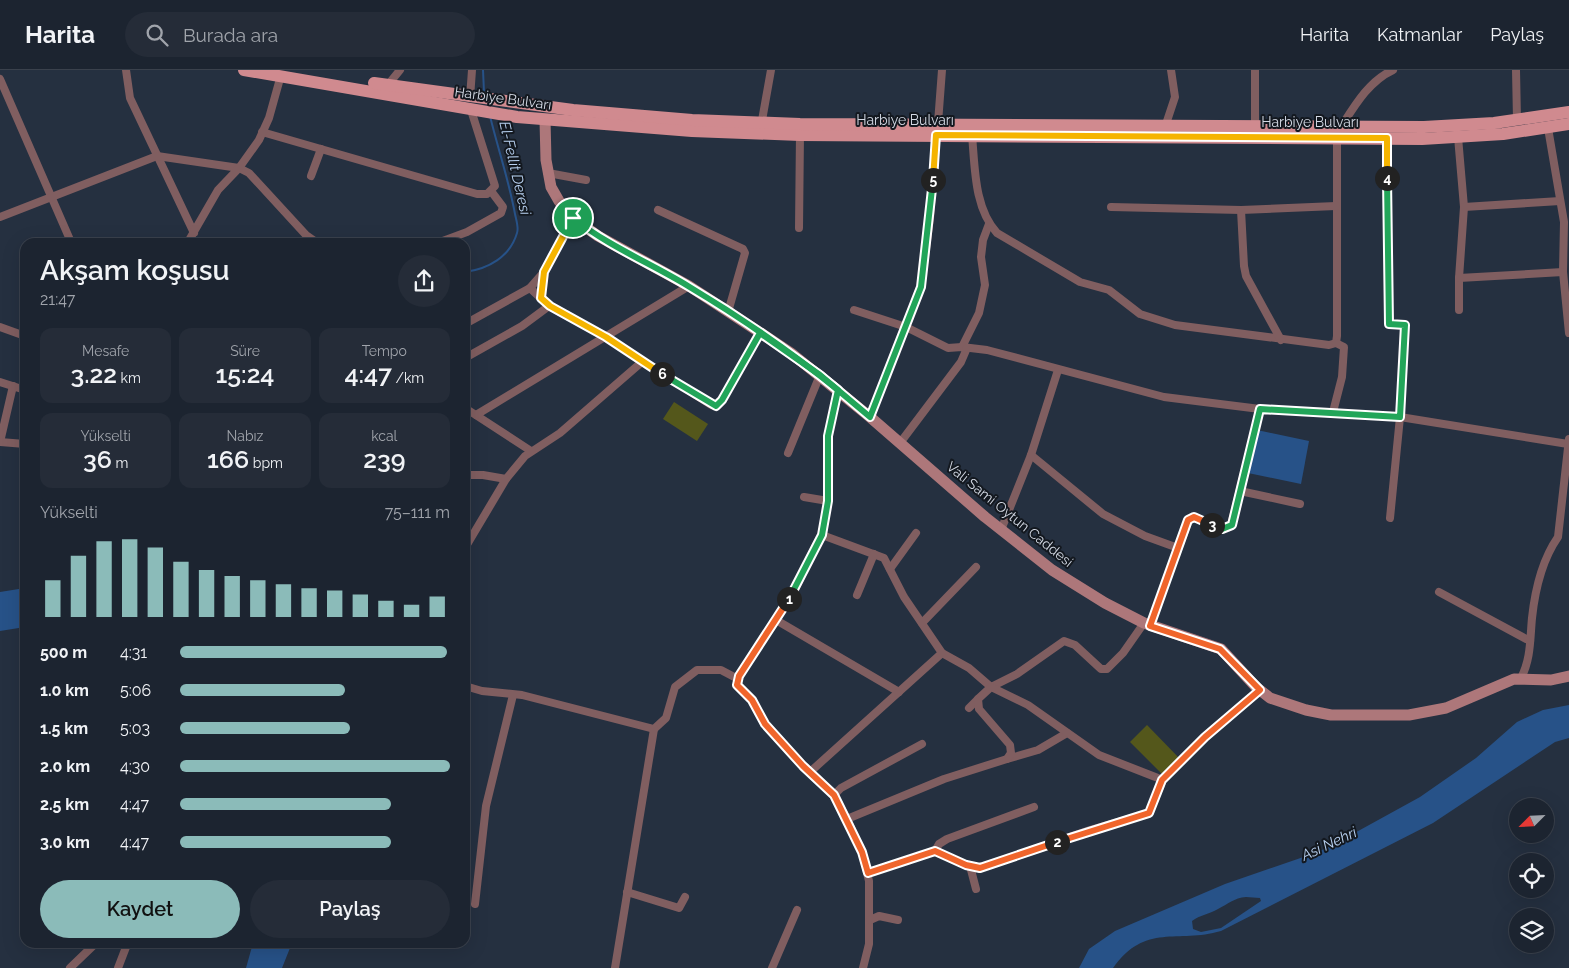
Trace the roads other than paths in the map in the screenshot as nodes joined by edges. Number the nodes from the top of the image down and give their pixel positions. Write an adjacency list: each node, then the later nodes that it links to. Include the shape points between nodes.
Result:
1 (126, 70): 33 (street, via 130,98)
2 (244, 70): 12 (main road, Harbiye Bulvarı)
3 (301, 70): 14 (main road, Harbiye Bulvarı)
4 (400, 70): 14 (street)
5 (472, 70): 15 (street)
6 (771, 70): 23 (street)
7 (942, 70): 26 (street)
8 (1171, 70): 20 (street, via 1174,97)
9 (1255, 70): 22 (street)
10 (1393, 70): 28 (street, via 1369,87)
11 (1516, 70): 19 (street)
12 (280, 76): 15 (main road, Harbiye Bulvarı); 27 (street)
13 (0, 79): 39 (street)
14 (387, 86): 15 (main road, Harbiye Bulvarı)
15 (470, 104): 16 (main road, Harbiye Bulvarı); 38 (street, via 495,186)
16 (510, 109): 18 (main road, Harbiye Bulvarı); 23 (main road, Harbiye Bulvarı)
17 (1569, 112): 19 (main road, Harbiye Bulvarı)
18 (545, 120): 23 (main road, Harbiye Bulvarı, via 650,129); 35 (street, Vali Sami Oytun Caddesi)
19 (1516, 120): 28 (main road, Harbiye Bulvarı)
20 (1166, 124): 22 (main road, Harbiye Bulvarı); 26 (main road, Harbiye Bulvarı)
21 (1569, 124): 24 (main road, Harbiye Bulvarı)
22 (1255, 126): 28 (main road, Harbiye Bulvarı)
23 (761, 128): 25 (main road, Harbiye Bulvarı)
24 (1548, 128): 30 (main road, Harbiye Bulvarı); 40 (street)
25 (800, 129): 26 (main road, Harbiye Bulvarı); 50 (street)
26 (937, 129): 29 (main road, Harbiye Bulvarı); 68 (street, via 921,287)
27 (262, 132): 32 (street); 34 (street)
28 (1339, 132): 29 (main road, Harbiye Bulvarı); 31 (main road, Harbiye Bulvarı); 41 (street)
29 (972, 135): 49 (street, via 980,201)
30 (1458, 137): 31 (main road, Harbiye Bulvarı); 42 (street)
31 (1387, 138): 89 (street, via 1389,324 1405,325)
32 (321, 149): 36 (street); 38 (street, via 477,194)
33 (157, 156): 34 (street); 39 (street); 51 (street)
34 (239, 168): 51 (street, via 218,190); 54 (street, via 249,173)
35 (548, 173): 37 (street); 47 (street, Vali Sami Oytun Caddesi, via 554,194)
36 (311, 176)
37 (586, 180)
38 (491, 192): 55 (street, via 503,207 501,213)
39 (51, 197): 46 (street); 52 (street)
40 (1560, 201): 42 (street); 48 (street)
41 (1336, 206): 45 (street); 74 (street)
42 (1464, 206): 58 (street)
43 (1111, 207): 45 (street)
44 (658, 210): 65 (street, via 743,249 745,253)
45 (1240, 210): 73 (street, via 1246,276)
46 (0, 217)
47 (573, 218): 56 (street); 59 (street, Vali Sami Oytun Caddesi, via 598,236)
48 (1567, 222): 57 (street)
49 (989, 224): 73 (street, via 997,233 1080,282 1109,290 1140,314 1175,325); 75 (street, via 981,257 985,285 979,313)
50 (800, 228)
51 (194, 233): 53 (street)
52 (69, 238)
53 (191, 238)
54 (310, 238)
55 (450, 238)
56 (544, 272): 60 (street); 61 (street)
57 (1563, 272): 58 (street); 70 (street)
58 (1458, 278): 64 (street)
59 (689, 286): 65 (street, Vali Sami Oytun Caddesi); 72 (street)
60 (530, 288): 61 (street); 66 (street)
61 (541, 298): 62 (street)
62 (550, 306): 72 (street); 76 (street)
63 (854, 310): 68 (street)
64 (1458, 310)
65 (728, 312): 69 (street, Vali Sami Oytun Caddesi)
66 (470, 321)
67 (0, 327): 71 (street)
68 (906, 327): 75 (street, via 948,348); 88 (street)
69 (760, 333): 77 (street, via 716,406); 79 (street, Vali Sami Oytun Caddesi)
70 (1569, 333)
71 (20, 334)
72 (606, 337): 77 (street); 87 (street)
73 (1281, 340): 74 (street)
74 (1336, 343): 86 (street, via 1344,347 1342,376)
75 (965, 348): 78 (street, via 987,350); 92 (street, via 961,362)
76 (470, 355)
77 (643, 360): 94 (street, via 560,433)
78 (1058, 370): 84 (street, via 1164,397); 96 (street)
79 (820, 375): 83 (street, Vali Sami Oytun Caddesi); 95 (street)
80 (0, 382): 81 (street)
81 (12, 386): 82 (street); 91 (street)
82 (20, 388)
83 (838, 390): 88 (street, Vali Sami Oytun Caddesi); 101 (street, via 828,436)
84 (1260, 409): 86 (street); 99 (street)
85 (470, 411): 87 (street)
86 (1333, 412): 89 (street)
87 (476, 415): 94 (street)
88 (870, 417): 92 (street, Vali Sami Oytun Caddesi)
89 (1400, 417): 90 (street); 103 (street)
90 (1569, 441): 117 (street, via 1558,537 1550,549 1535,594)
91 (0, 442): 93 (street)
92 (900, 443): 104 (street, Vali Sami Oytun Caddesi)
93 (20, 444)
94 (531, 451): 98 (street)
95 (788, 453)
96 (1031, 455): 104 (street); 108 (street, via 1103,514 1144,536)
97 (470, 475): 98 (street)
98 (506, 480): 107 (street)
99 (1240, 491): 102 (street); 108 (street, via 1232,525 1222,529 1194,517 1188,520)
100 (804, 497): 101 (street)
101 (828, 501): 106 (street)
102 (1300, 504)
103 (1390, 518)
104 (1001, 530): 116 (street, Vali Sami Oytun Caddesi, via 1071,583)
105 (916, 533): 111 (street)
106 (822, 535): 109 (street); 114 (street)
107 (470, 540)
108 (1178, 548): 116 (street)
109 (874, 554): 111 (street, via 884,558); 113 (street)
110 (976, 567): 115 (street)
111 (890, 569): 115 (street)
112 (1439, 592): 117 (street)
113 (857, 595)
114 (776, 620): 121 (street); 125 (street)
115 (922, 623): 118 (street)
116 (1147, 624): 123 (street, via 1107,668 1101,669 1075,645 1064,641 1017,674); 124 (street, Vali Sami Oytun Caddesi, via 1220,649)
117 (1530, 641): 120 (street, via 1529,662)
118 (942, 653): 123 (street, via 969,668); 125 (street)
119 (1569, 676): 120 (street, Vali Sami Oytun Caddesi, via 1552,680)
120 (1522, 678): 124 (street, Vali Sami Oytun Caddesi, via 1446,708 1409,715 1331,715 1289,705 1270,698)
121 (738, 679): 129 (street, via 721,670 697,670 675,687 666,718); 133 (street, via 737,685 752,700 765,724)
122 (470, 687): 126 (street)
123 (991, 687): 127 (street); 130 (street, via 1028,705)
124 (1260, 690): 134 (street, via 1205,737)
125 (899, 692): 133 (street)
126 (513, 695): 129 (street); 144 (street, via 486,806)
127 (978, 699): 128 (street); 132 (street, via 979,708 990,727 1010,746 1011,753)
128 (969, 708)
129 (654, 729): 142 (street)
130 (1067, 733): 132 (street, via 1038,750); 134 (street, via 1099,755)
131 (922, 744): 135 (street, via 841,788)
132 (1007, 758): 137 (street, via 944,779)
133 (810, 772): 135 (street)
134 (1162, 780): 139 (street, via 1149,813 998,863 980,868)
135 (834, 795): 137 (street)
136 (1034, 807): 138 (street, via 948,839)
137 (847, 819): 140 (street)
138 (935, 851): 139 (street); 140 (street)
139 (970, 866): 141 (street)
140 (868, 873): 146 (street)
141 (976, 889)
142 (627, 892): 143 (street, via 680,908); 152 (street)
143 (685, 897)
144 (475, 904)
145 (797, 910): 153 (street)
146 (870, 920): 147 (street, via 879,916); 154 (street, via 870,944)
147 (898, 920)
148 (91, 948): 150 (street)
149 (126, 948): 151 (street)
150 (70, 968)
151 (118, 968)
152 (615, 968)
153 (772, 968)
154 (863, 968)

